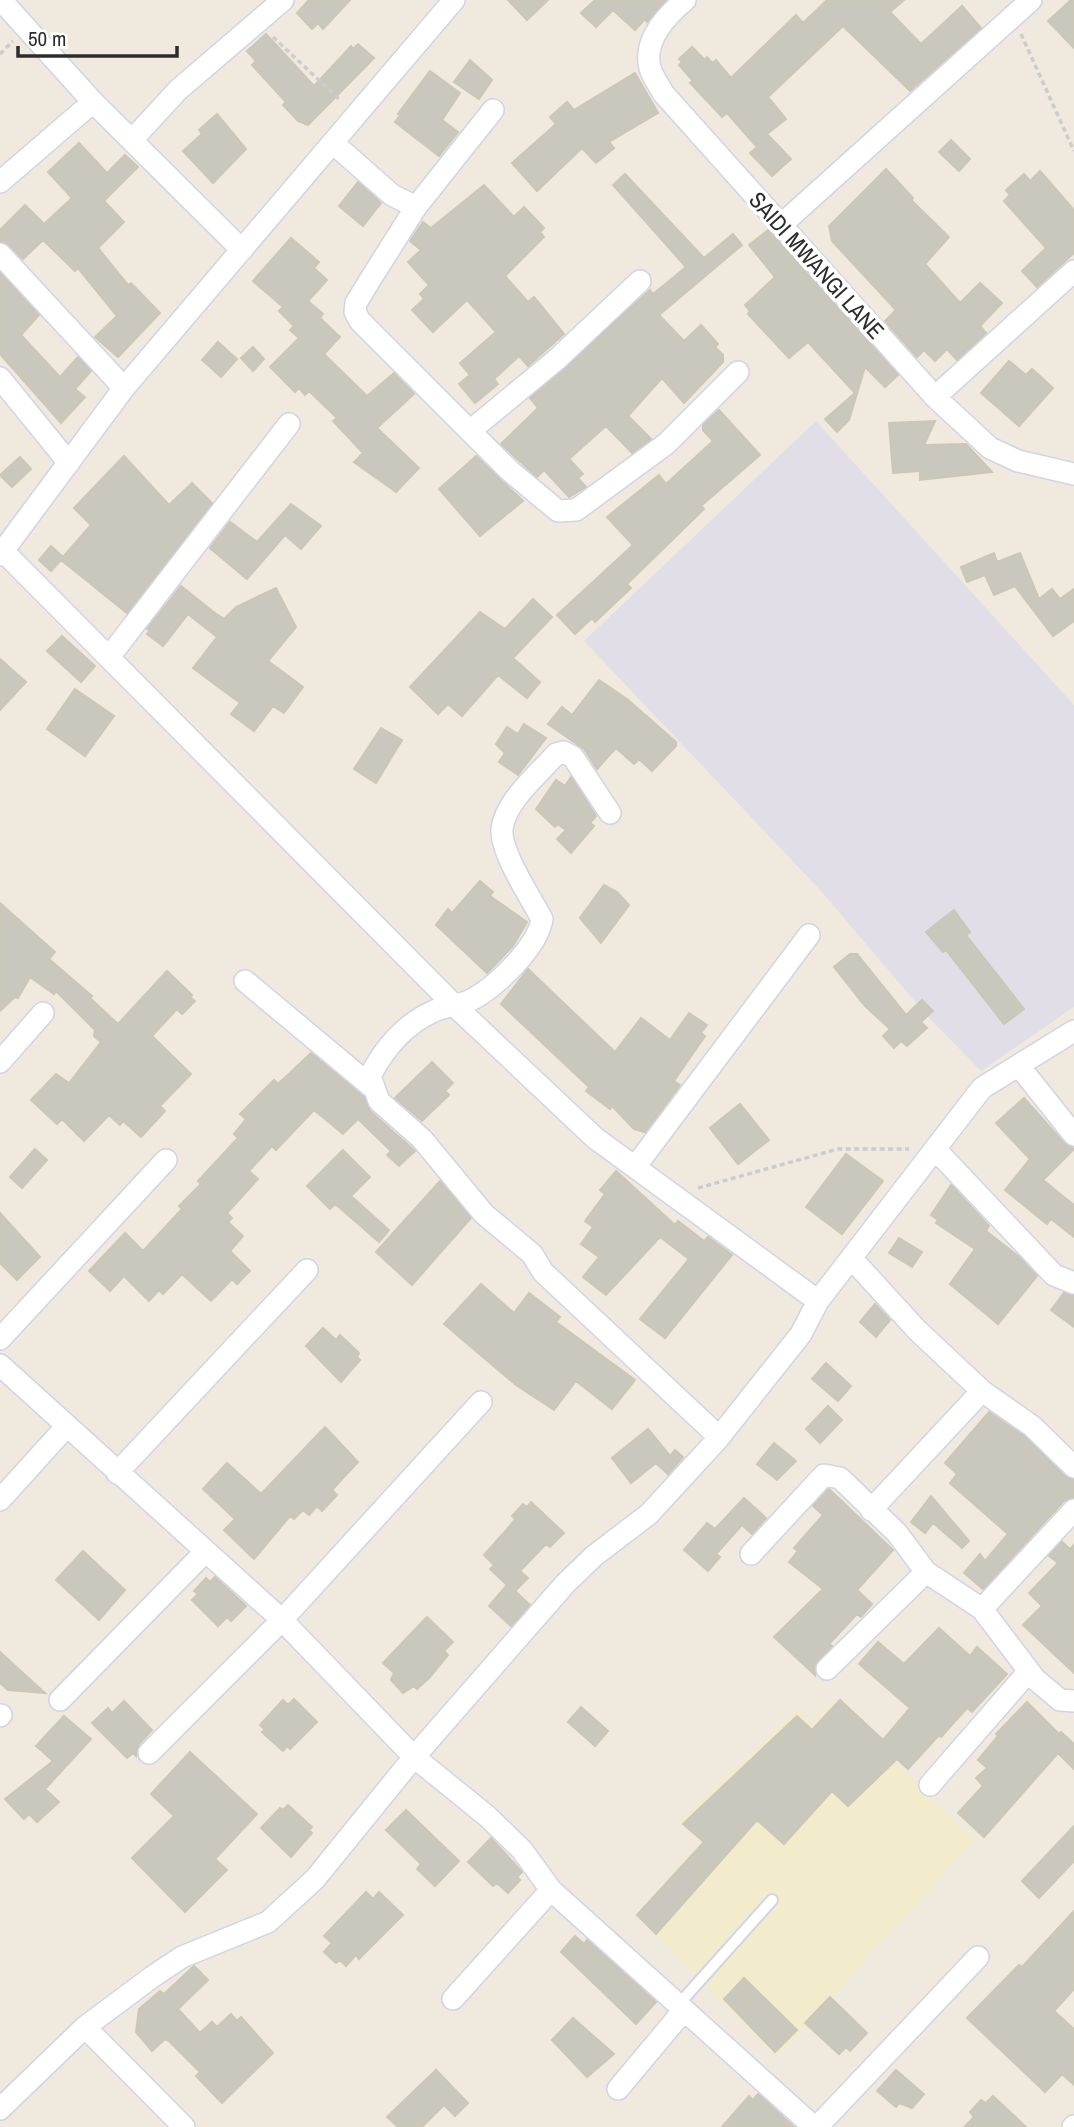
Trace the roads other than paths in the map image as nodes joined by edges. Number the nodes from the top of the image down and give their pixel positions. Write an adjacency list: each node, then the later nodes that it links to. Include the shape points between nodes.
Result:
1 (1, 0): 6 (street)
2 (283, 0): 8 (street, via 178,90)
3 (685, 0): 12 (street, SAIDI MWANGI LANE, via 649,44 650,68 663,93)
4 (1031, 0): 12 (street)
5 (441, 4): 9 (street, via 357,118)
6 (93, 102): 8 (street); 10 (street)
7 (492, 110): 11 (street)
8 (132, 140): 13 (street)
9 (333, 143): 11 (street, via 392,195); 13 (street)
10 (0, 183)
11 (416, 206): 22 (street, via 356,303 355,312)
12 (781, 225): 20 (street, SAIDI MWANGI LANE)
13 (242, 250): 19 (street)
14 (0, 254): 19 (street)
15 (1074, 271): 20 (street)
16 (640, 281): 22 (street, via 556,360)
17 (738, 372): 22 (street, via 666,444 570,512 548,506)
18 (0, 378): 23 (street)
19 (124, 388): 23 (street)
20 (936, 397): 24 (street, SAIDI MWANGI LANE, via 990,448 1018,461)
21 (289, 424): 26 (street)
22 (470, 431)
23 (69, 463): 25 (street)
24 (1074, 474)
25 (2, 553): 26 (street)
26 (109, 657): 30 (street)
27 (610, 813): 30 (street, via 592,782 564,752 556,754 514,803 502,831 505,847 542,919 541,929 502,977)
28 (809, 934): 39 (street)
29 (245, 981): 35 (street)
30 (455, 1006): 35 (street, via 434,1011 398,1034 370,1076); 39 (street, via 595,1138)
31 (43, 1013): 33 (street)
32 (1074, 1031): 34 (street)
33 (0, 1062)
34 (1019, 1066): 36 (street); 37 (street, via 982,1088)
35 (372, 1087): 49 (street, via 379,1101 422,1139 484,1214 532,1254 544,1272)
36 (1074, 1135)
37 (935, 1149): 40 (street); 42 (street, via 1054,1275)
38 (166, 1160): 44 (street)
39 (635, 1167): 43 (street)
40 (853, 1260): 43 (street); 46 (street)
41 (307, 1270): 51 (street)
42 (1074, 1283)
43 (818, 1301): 49 (street, via 801,1334)
44 (0, 1339)
45 (0, 1365): 48 (street)
46 (982, 1391): 50 (street, via 1032,1426); 53 (street)
47 (481, 1402): 59 (street)
48 (66, 1427): 51 (street); 52 (street)
49 (719, 1437): 65 (street, via 649,1514 565,1584)
50 (1074, 1468)
51 (117, 1473): 55 (street)
52 (0, 1500)
53 (871, 1510): 56 (street, via 839,1478 824,1475); 57 (street, via 897,1533)
54 (1074, 1510): 58 (street)
55 (205, 1552): 59 (street); 62 (street)
56 (751, 1554)
57 (926, 1572): 58 (street); 60 (street)
58 (982, 1609): 61 (street)
59 (282, 1620): 64 (street); 65 (street)
60 (827, 1669)
61 (1029, 1671): 63 (street, via 1060,1700); 66 (street)
62 (60, 1700)
63 (1074, 1702)
64 (149, 1753)
65 (414, 1756): 67 (street, via 522,1850); 72 (street, via 315,1879 268,1922 182,1957)
66 (930, 1785)
67 (551, 1890): 70 (street); 71 (street)
68 (772, 1900): 71 (lane)
69 (978, 1957): 76 (street)
70 (453, 1999)
71 (681, 2007): 73 (street); 76 (street)
72 (85, 2027): 74 (street); 75 (street)
73 (618, 2089)
74 (0, 2109)
75 (184, 2127)
76 (816, 2127)

